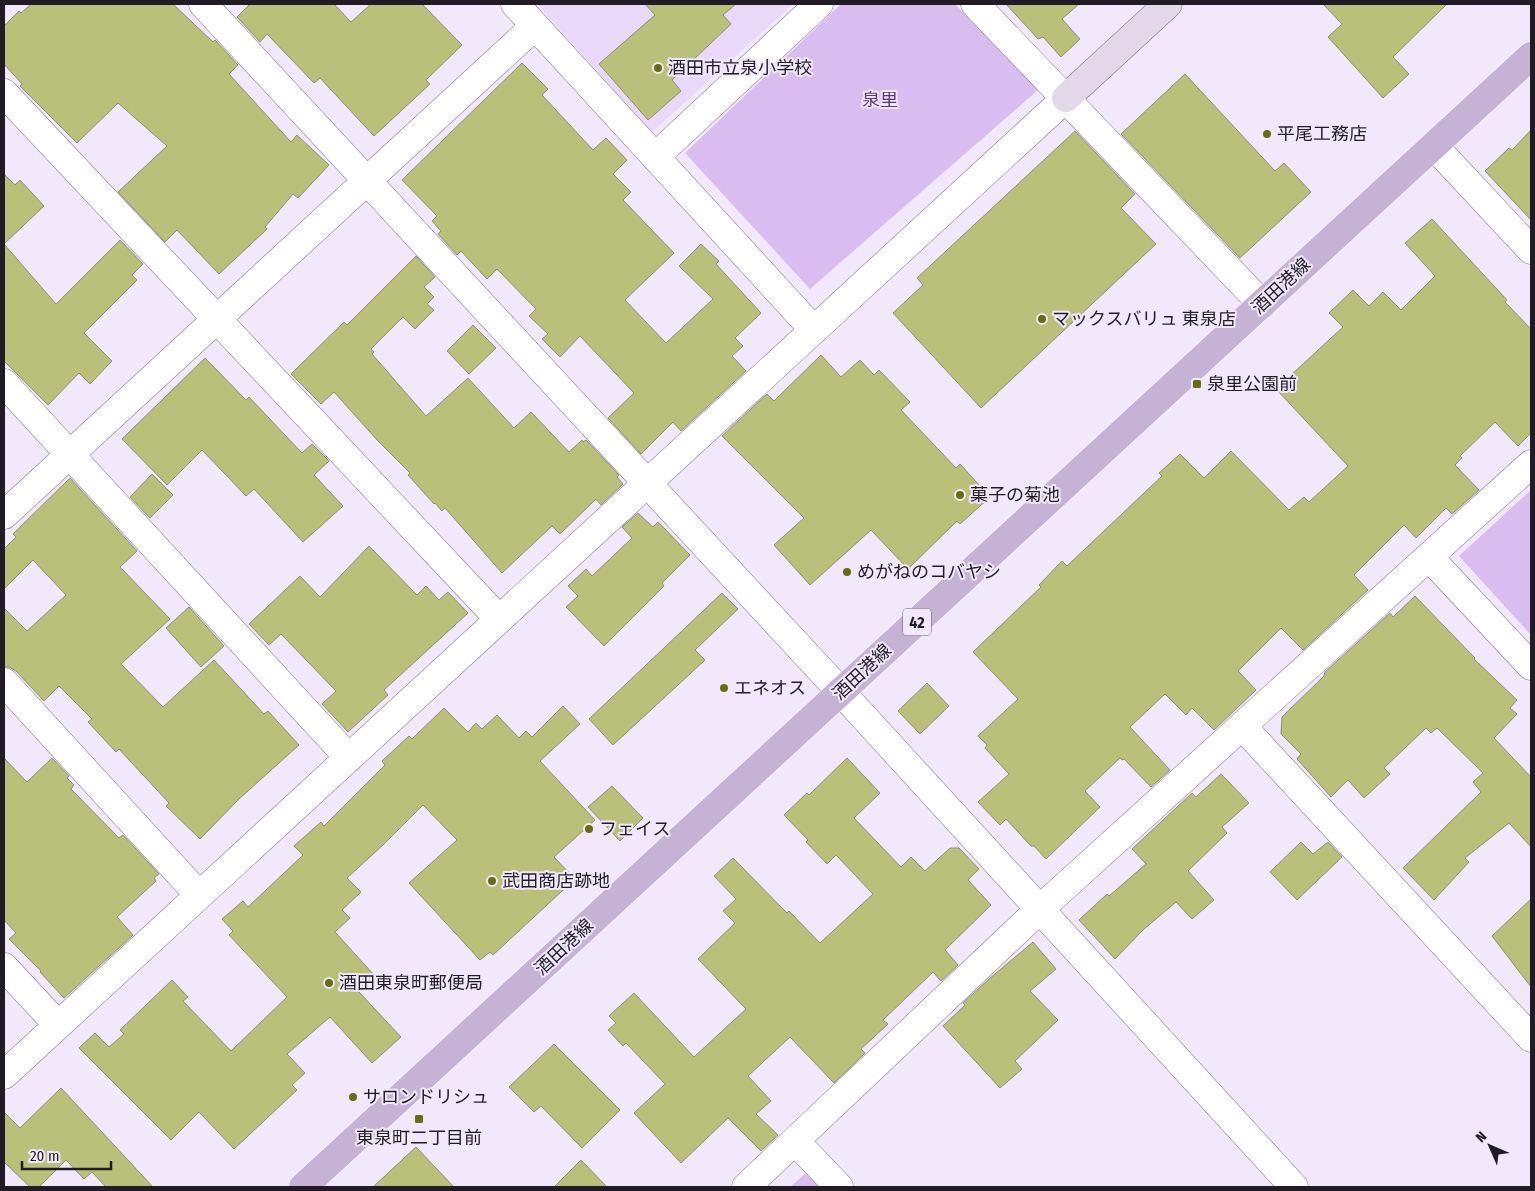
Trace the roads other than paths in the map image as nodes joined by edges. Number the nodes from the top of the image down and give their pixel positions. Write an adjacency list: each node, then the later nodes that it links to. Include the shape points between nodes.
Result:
1 (203, 4): 12 (street)
2 (515, 4): 6 (street)
3 (819, 4): 11 (street)
4 (975, 4): 9 (street)
5 (1168, 4): 9 (street)
6 (535, 26): 11 (street); 12 (street)
7 (1531, 56): 10 (main road, 酒田港線 / 42)
8 (4, 93): 15 (street)
9 (1066, 98): 14 (street); 16 (street)
10 (1434, 146): 13 (street); 14 (main road, 酒田港線 / 42)
11 (655, 157): 16 (street)
12 (368, 181): 15 (street); 20 (street)
13 (1531, 250)
14 (1262, 304): 26 (main road, 酒田港線 / 42)
15 (217, 320): 18 (street); 23 (street)
16 (814, 330): 20 (street)
17 (4, 384): 18 (street)
18 (70, 455): 21 (street); 28 (street)
19 (1531, 464): 22 (street)
20 (648, 483): 23 (street); 26 (street)
21 (4, 515)
22 (1429, 557): 24 (street); 27 (street)
23 (499, 620): 28 (street)
24 (1531, 666)
25 (4, 682): 29 (street)
26 (841, 692): 30 (street); 36 (main road, 酒田港線 / 42)
27 (1242, 726): 30 (street); 33 (street)
28 (349, 758): 29 (street)
29 (199, 895): 32 (street)
30 (1040, 909): 35 (street); 39 (street)
31 (4, 967): 32 (street)
32 (58, 1025): 34 (street)
33 (1531, 1038)
34 (4, 1075)
35 (795, 1141): 37 (street); 38 (street)
36 (303, 1187)
37 (746, 1187)
38 (839, 1187)
39 (1294, 1187)

